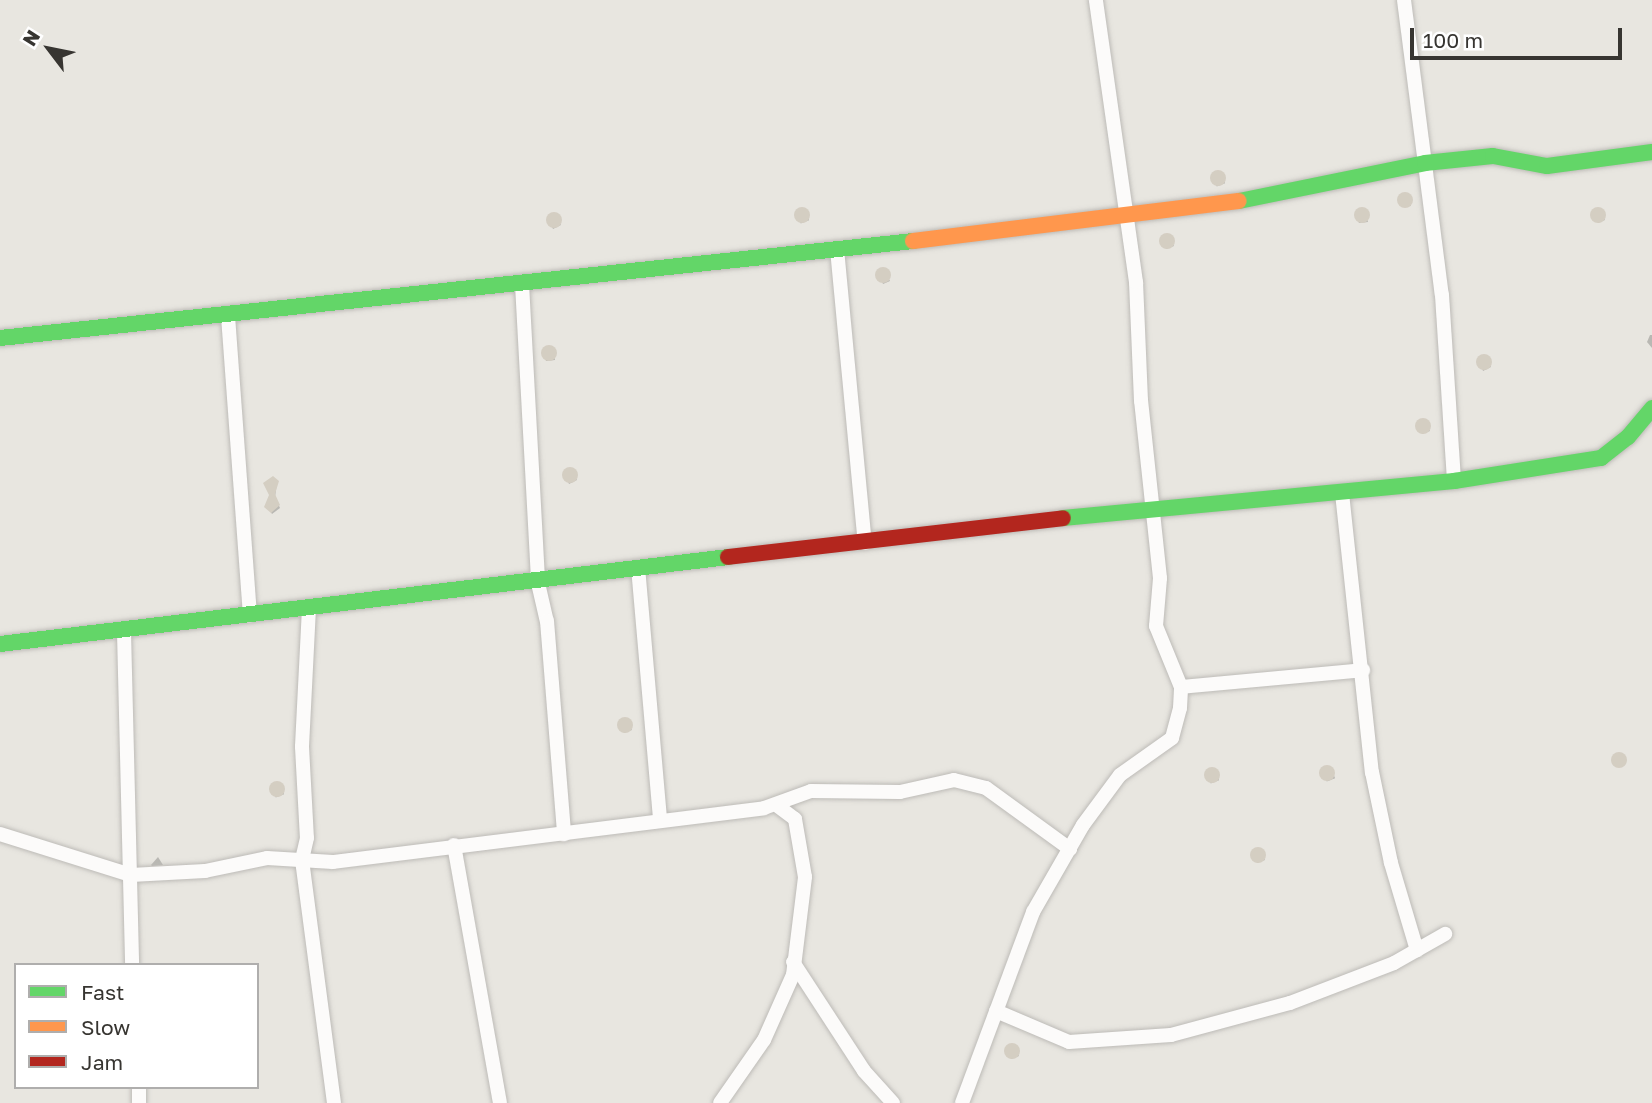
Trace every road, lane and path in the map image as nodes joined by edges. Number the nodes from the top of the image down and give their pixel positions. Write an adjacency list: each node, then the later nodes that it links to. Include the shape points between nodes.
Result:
1 (1096, 0): 5 (street)
2 (1404, 0): 4 (street)
3 (1652, 152): 4 (street, via 1547,166 1493,156)
4 (1425, 163): 5 (street, via 1222,205); 11 (street, via 1442,295)
5 (1127, 218): 6 (street); 13 (street, via 1136,282 1141,401)
6 (836, 249): 7 (street); 14 (street)
7 (522, 284): 8 (street); 16 (street)
8 (228, 316): 9 (street); 18 (street)
9 (0, 338)
10 (1652, 408): 11 (street, via 1628,437 1601,458)
11 (1454, 481): 12 (street)
12 (1342, 493): 13 (street); 21 (street)
13 (1155, 508): 14 (street); 22 (street, via 1160,578 1156,626)
14 (865, 543): 15 (street)
15 (638, 567): 16 (street); 24 (street)
16 (538, 583): 17 (street); 26 (street, via 547,621)
17 (309, 608): 18 (street); 29 (street, via 302,747 307,838)
18 (250, 615): 19 (street)
19 (124, 632): 20 (street); 30 (street)
20 (0, 644)
21 (1363, 670): 22 (street); 32 (street, via 1371,772)
22 (1181, 687): 28 (street, via 1172,738 1130,764)
23 (779, 806): 24 (street); 28 (street, via 811,791 900,792 954,780 986,788); 33 (street, via 795,819 805,877)
24 (660, 820): 26 (street)
25 (0, 834): 30 (street)
26 (564, 834): 27 (street)
27 (454, 845): 29 (street, via 333,862); 37 (street)
28 (1070, 849): 35 (street, via 1033,912)
29 (302, 860): 30 (street, via 267,858 205,872); 36 (street)
30 (131, 875): 34 (street)
31 (1445, 934): 32 (street)
32 (1417, 950): 35 (street, via 1290,1003 1171,1035 1069,1042)
33 (793, 962): 38 (street, via 780,1009); 39 (street, via 864,1071)
34 (132, 963)
35 (996, 1012): 40 (street)
36 (334, 1103)
37 (500, 1103)
38 (720, 1103)
39 (893, 1103)
40 (962, 1103)

